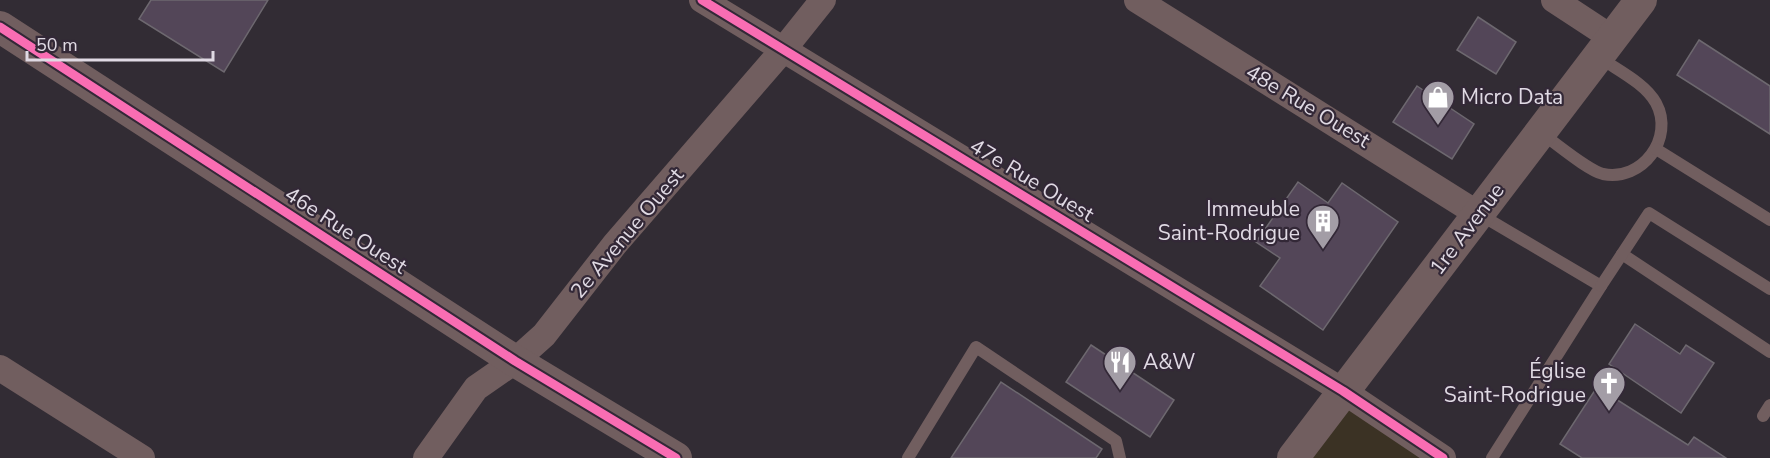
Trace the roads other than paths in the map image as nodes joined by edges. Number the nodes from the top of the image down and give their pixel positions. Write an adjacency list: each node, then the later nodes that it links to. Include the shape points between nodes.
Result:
1 (702, 0): 8 (street, 47e Rue Ouest)
2 (823, 0): 8 (street, 2e Avenue Ouest)
3 (1137, 0): 11 (street, 48e Rue Ouest)
4 (1554, 0): 7 (street)
5 (1641, 0): 7 (street, 1re Avenue)
6 (0, 27): 17 (street, 46e Rue Ouest)
7 (1605, 47): 9 (street, 1re Avenue); 10 (lane, via 1656,103 1661,118)
8 (783, 50): 17 (street, 2e Avenue Ouest, via 615,244 544,335); 19 (street, 47e Rue Ouest)
9 (1540, 132): 10 (lane, via 1602,174 1634,170); 11 (street, 1re Avenue)
10 (1656, 149): 12 (lane)
11 (1478, 214): 14 (lane); 19 (street, 1re Avenue)
12 (1770, 220)
13 (1622, 254): 14 (lane); 15 (lane, via 1648,213); 16 (lane)
14 (1601, 286): 29 (lane)
15 (1770, 289)
16 (1770, 352)
17 (515, 361): 23 (street, 2e Avenue Ouest, via 476,388); 24 (street, 46e Rue Ouest)
18 (0, 368): 22 (street)
19 (1343, 391): 27 (street, 1re Avenue); 28 (street, 47e Rue Ouest)
20 (1770, 405): 21 (lane)
21 (1763, 416)
22 (142, 458)
23 (426, 458)
24 (676, 458)
25 (908, 458): 26 (lane, via 976,347 1116,441)
26 (1120, 458)
27 (1293, 458)
28 (1443, 458)
29 (1492, 458)

